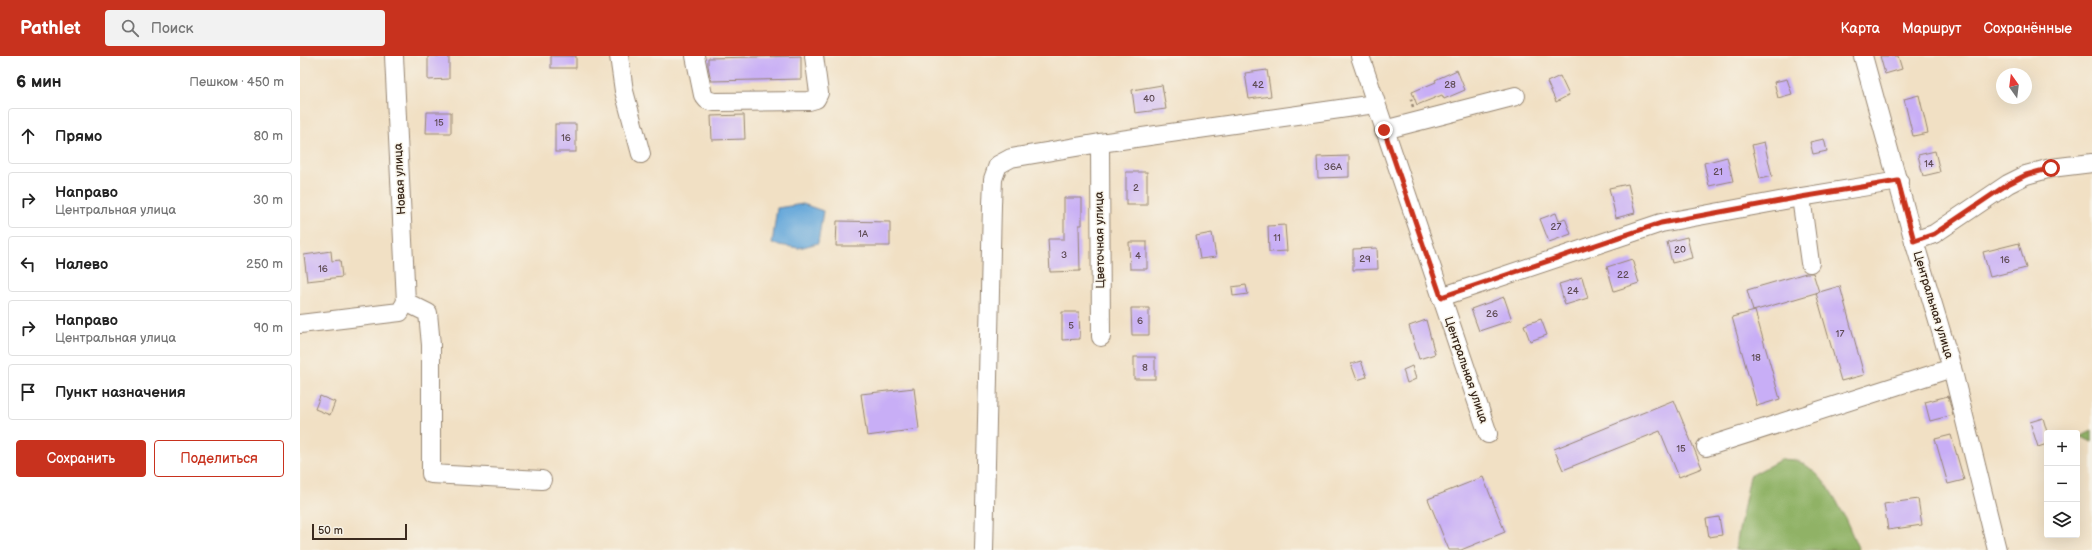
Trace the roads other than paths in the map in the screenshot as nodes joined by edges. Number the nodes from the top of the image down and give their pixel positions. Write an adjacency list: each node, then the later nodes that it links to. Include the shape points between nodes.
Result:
1 (394, 56): 18 (street, Новая улица)
2 (619, 56): 11 (street, via 624,91)
3 (695, 56): 4 (street, via 703,95 707,100 714,102 816,99 819,93)
4 (814, 56)
5 (1360, 56): 8 (street, Центральная улица)
6 (1863, 56): 13 (street, Центральная улица)
7 (1516, 96): 9 (street)
8 (1375, 104): 9 (street, Центральная улица); 10 (street)
9 (1384, 130): 17 (street, Центральная улица)
10 (1100, 143): 20 (street, Цветочная улица); 25 (street, via 1011,158 998,165 993,179)
11 (641, 154)
12 (2092, 163): 15 (street, via 2051,168 2026,175 2008,184 1934,234)
13 (1898, 181): 14 (street); 15 (street, Центральная улица)
14 (1801, 197): 16 (street); 17 (street, via 1661,223)
15 (1914, 241): 21 (street, Центральная улица)
16 (1810, 262)
17 (1441, 297): 22 (street, Центральная улица)
18 (406, 302): 19 (street, via 400,312); 24 (street, via 428,313 431,345 431,474)
19 (300, 324)
20 (1101, 336)
21 (1952, 368): 23 (street); 26 (street, Центральная улица)
22 (1488, 434)
23 (1706, 447)
24 (542, 480)
25 (984, 550)
26 (1998, 550)

